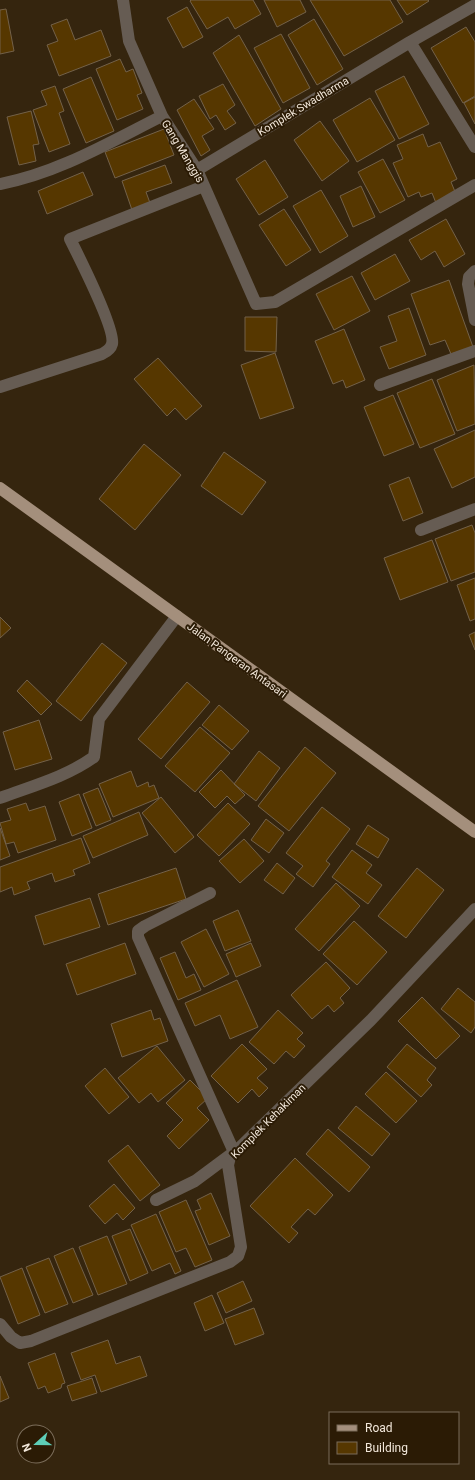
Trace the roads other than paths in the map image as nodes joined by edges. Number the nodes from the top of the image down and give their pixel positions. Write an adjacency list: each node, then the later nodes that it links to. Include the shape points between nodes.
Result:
1 (123, 0): 4 (street, Gang Manggis, via 129,41)
2 (475, 5): 3 (street, Komplek Swadharma)
3 (410, 42): 5 (street); 6 (street, Komplek Swadharma)
4 (162, 116): 6 (street, Gang Manggis); 7 (street, via 72,161)
5 (475, 146)
6 (197, 170): 9 (street, Gang Manggis)
7 (0, 184)
8 (475, 185): 9 (street, Gang Manggis, via 275,302 256,304)
9 (204, 186): 14 (street, via 70,239 106,316 113,338 112,344 106,352)
10 (475, 271): 11 (street, via 469,277 468,284)
11 (475, 320)
12 (475, 351): 13 (street)
13 (380, 385)
14 (0, 388)
15 (0, 488): 18 (main road, Jalan Pangeran Antasari)
16 (475, 509): 17 (street)
17 (421, 530)
18 (177, 616): 19 (street, via 99,719 94,757 58,776); 20 (main road, Jalan Pangeran Antasari)
19 (0, 798)
20 (475, 832)
21 (210, 893): 23 (street, via 146,926 138,931 138,937)
22 (475, 909): 23 (street, Komplek Kehakiman, via 371,1020)
23 (234, 1152): 24 (street, via 195,1181); 25 (street, Komplek Kehakiman, via 228,1165 241,1247 238,1256 230,1262 31,1342 20,1343 11,1338)
24 (156, 1200)
25 (0, 1324)

